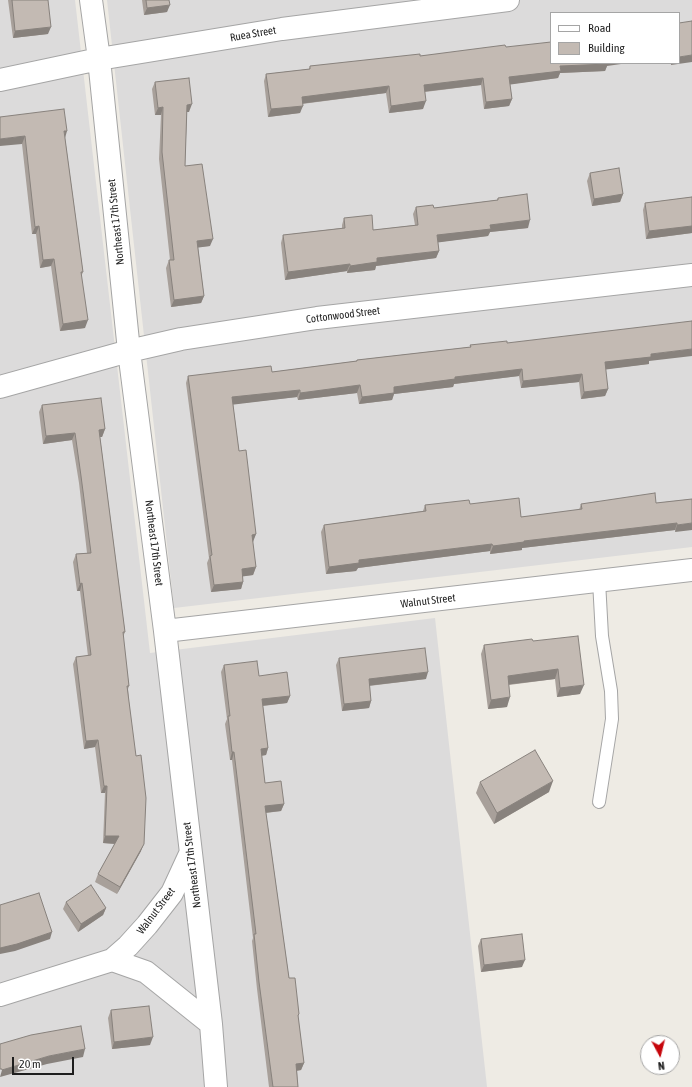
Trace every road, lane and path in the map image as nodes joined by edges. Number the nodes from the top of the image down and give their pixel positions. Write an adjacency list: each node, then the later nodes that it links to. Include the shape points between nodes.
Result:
1 (91, 0): 3 (street, Northeast 17th Street)
2 (508, 0): 3 (street, Ruea Street, via 282,29)
3 (99, 59): 4 (street, Ruea Street); 6 (street, Northeast 17th Street)
4 (0, 80)
5 (692, 275): 6 (street, Cottonwood Street, via 316,318 180,339)
6 (129, 351): 7 (street, Cottonwood Street); 10 (street, Northeast 17th Street)
7 (0, 387)
8 (692, 570): 9 (street, Walnut Street)
9 (599, 581): 10 (street, Walnut Street); 11 (lane, via 602,636 611,691 612,720)
10 (165, 631): 12 (street, Northeast 17th Street)
11 (599, 802)
12 (190, 854): 13 (street, Walnut Street, via 172,893 147,925); 15 (street, Northeast 17th Street)
13 (112, 960): 14 (street, Walnut Street); 15 (street, via 146,972)
14 (0, 995)
15 (211, 1024): 16 (street, Northeast 17th Street)
16 (216, 1087)

